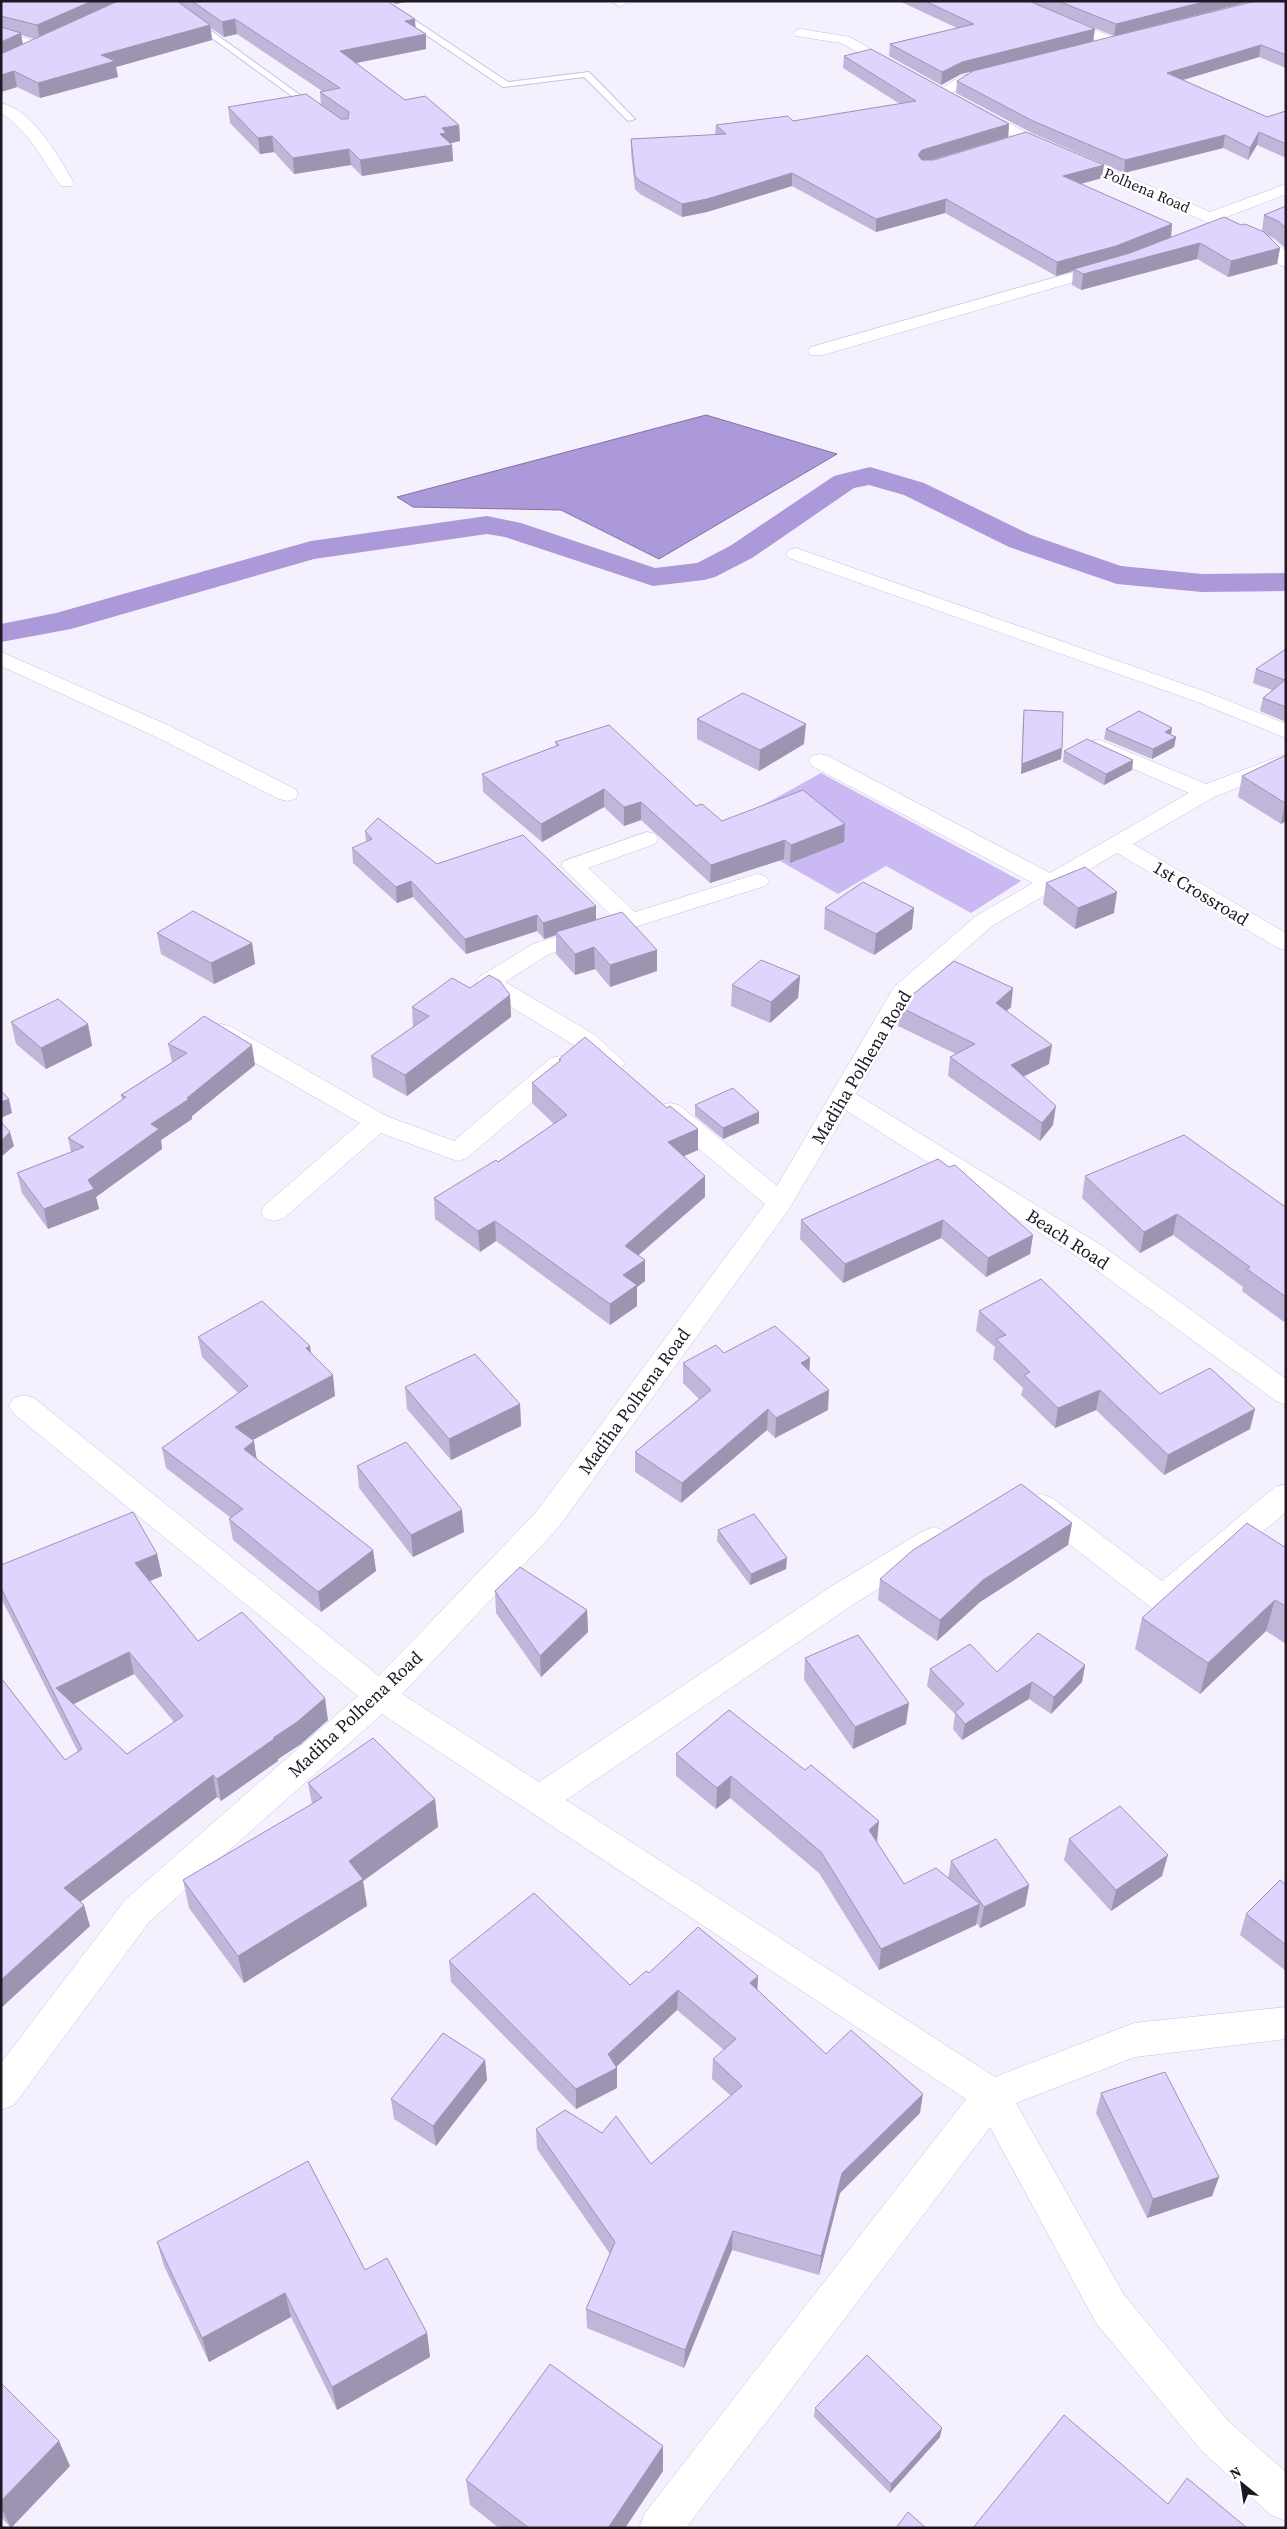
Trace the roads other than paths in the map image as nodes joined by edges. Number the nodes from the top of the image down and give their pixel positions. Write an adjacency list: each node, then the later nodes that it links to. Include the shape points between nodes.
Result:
1 (165, 1): 13 (lane)
2 (380, 1): 14 (lane, via 506,85 586,74)
3 (1010, 1): 7 (street, via 1120,42)
4 (801, 33): 9 (street, via 845,40)
5 (1, 35): 6 (street)
6 (40, 47)
7 (1087, 50)
8 (1003, 70): 11 (street, via 966,79)
9 (909, 75)
10 (925, 84): 11 (street, Polhena Road)
11 (942, 93): 15 (street, Polhena Road)
12 (1, 108): 17 (street, via 18,117 40,138)
13 (322, 114)
14 (631, 119)
15 (1026, 138): 16 (street); 19 (street, Polhena Road)
16 (1008, 143)
17 (66, 183)
18 (1286, 189): 19 (street)
19 (1218, 220): 20 (street); 21 (street, Polhena Road, via 1268,243)
20 (1199, 234)
21 (1286, 262)
22 (1121, 264): 23 (street)
23 (817, 351)
24 (796, 554): 26 (street, via 1202,697)
25 (1, 658): 31 (street, via 162,731)
26 (1286, 732)
27 (1096, 744): 30 (street)
28 (820, 760): 35 (street)
29 (1286, 760): 30 (street, Madiha Polhena Road)
30 (1206, 792): 33 (street, Madiha Polhena Road)
31 (287, 794)
32 (647, 838): 36 (street, via 572,866)
33 (1116, 843): 35 (street, Madiha Polhena Road); 37 (street, 1st Crossroad)
34 (757, 881): 36 (street)
35 (1049, 882): 42 (street, Madiha Polhena Road, via 984,921 903,992)
36 (631, 921): 39 (street, via 541,950 488,982)
37 (1286, 943)
38 (219, 1031): 43 (street)
39 (586, 1041): 40 (street); 43 (street, via 458,1152)
40 (631, 1078)
41 (653, 1097): 44 (street)
42 (842, 1097): 44 (street, Madiha Polhena Road); 46 (street, Beach Road, via 1094,1254)
43 (377, 1122): 45 (street)
44 (780, 1203): 51 (street, Madiha Polhena Road, via 547,1520)
45 (274, 1212)
46 (1286, 1394)
47 (24, 1406): 51 (street)
48 (1018, 1488): 49 (street, via 1163,1598)
49 (1286, 1495)
50 (960, 1524): 52 (street, via 843,1595)
51 (380, 1696): 52 (street); 54 (street, Madiha Polhena Road, via 137,1911)
52 (540, 1800): 55 (street)
53 (1286, 2023): 55 (street, via 1134,2040)
54 (1, 2093)
55 (992, 2095): 56 (street, via 1110,2309 1215,2436); 57 (street)
56 (1286, 2500)
57 (660, 2528)

